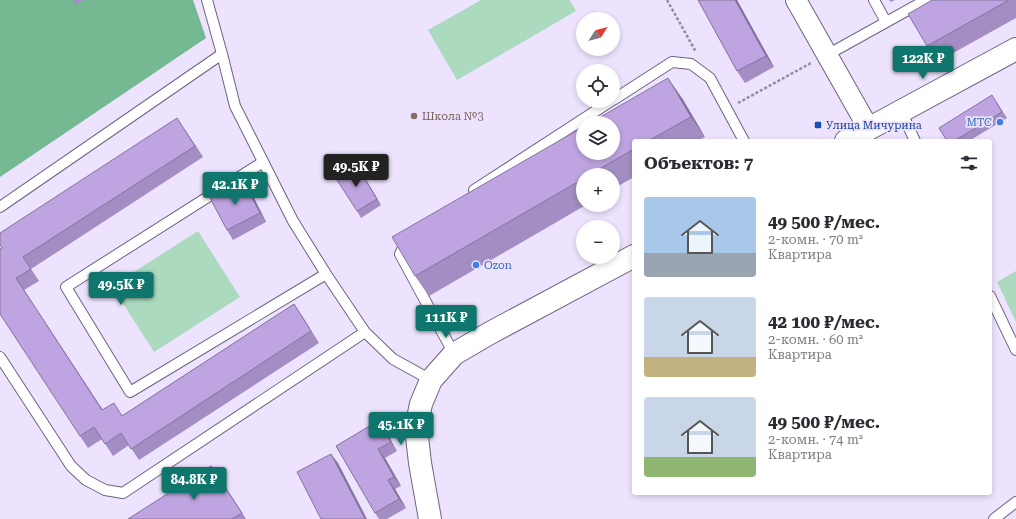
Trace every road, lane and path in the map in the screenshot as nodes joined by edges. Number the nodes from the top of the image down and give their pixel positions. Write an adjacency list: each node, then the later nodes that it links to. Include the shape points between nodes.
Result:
1 (207, 0): 8 (lane)
2 (666, 0): 10 (path)
3 (796, 0): 9 (street)
4 (874, 0): 6 (lane)
5 (926, 0): 6 (lane)
6 (886, 22): 9 (lane)
7 (1016, 49): 14 (street)
8 (222, 54): 19 (lane, via 235,106); 21 (lane)
9 (827, 55): 13 (path); 15 (street)
10 (710, 78): 11 (lane, via 692,64 672,62); 13 (lane)
11 (620, 95)
12 (600, 108): 20 (lane)
13 (727, 109): 16 (lane)
14 (901, 111): 15 (street); 18 (lane)
15 (869, 128): 17 (street)
16 (743, 139)
17 (850, 139)
18 (914, 139)
19 (263, 162): 24 (lane, via 293,221); 24 (lane, via 66,286 130,392)
20 (465, 196)
21 (0, 207)
22 (411, 231): 28 (lane, via 400,254)
23 (632, 257): 28 (street)
24 (326, 274): 26 (lane)
25 (992, 300): 27 (lane)
26 (365, 332): 29 (lane, via 123,493 106,490 86,480 71,466); 30 (lane, via 393,359)
27 (1016, 350)
28 (454, 354): 30 (street)
29 (0, 357)
30 (431, 380): 33 (street, via 420,404 416,428)
31 (1016, 502): 32 (lane)
32 (997, 518)
33 (430, 519)

